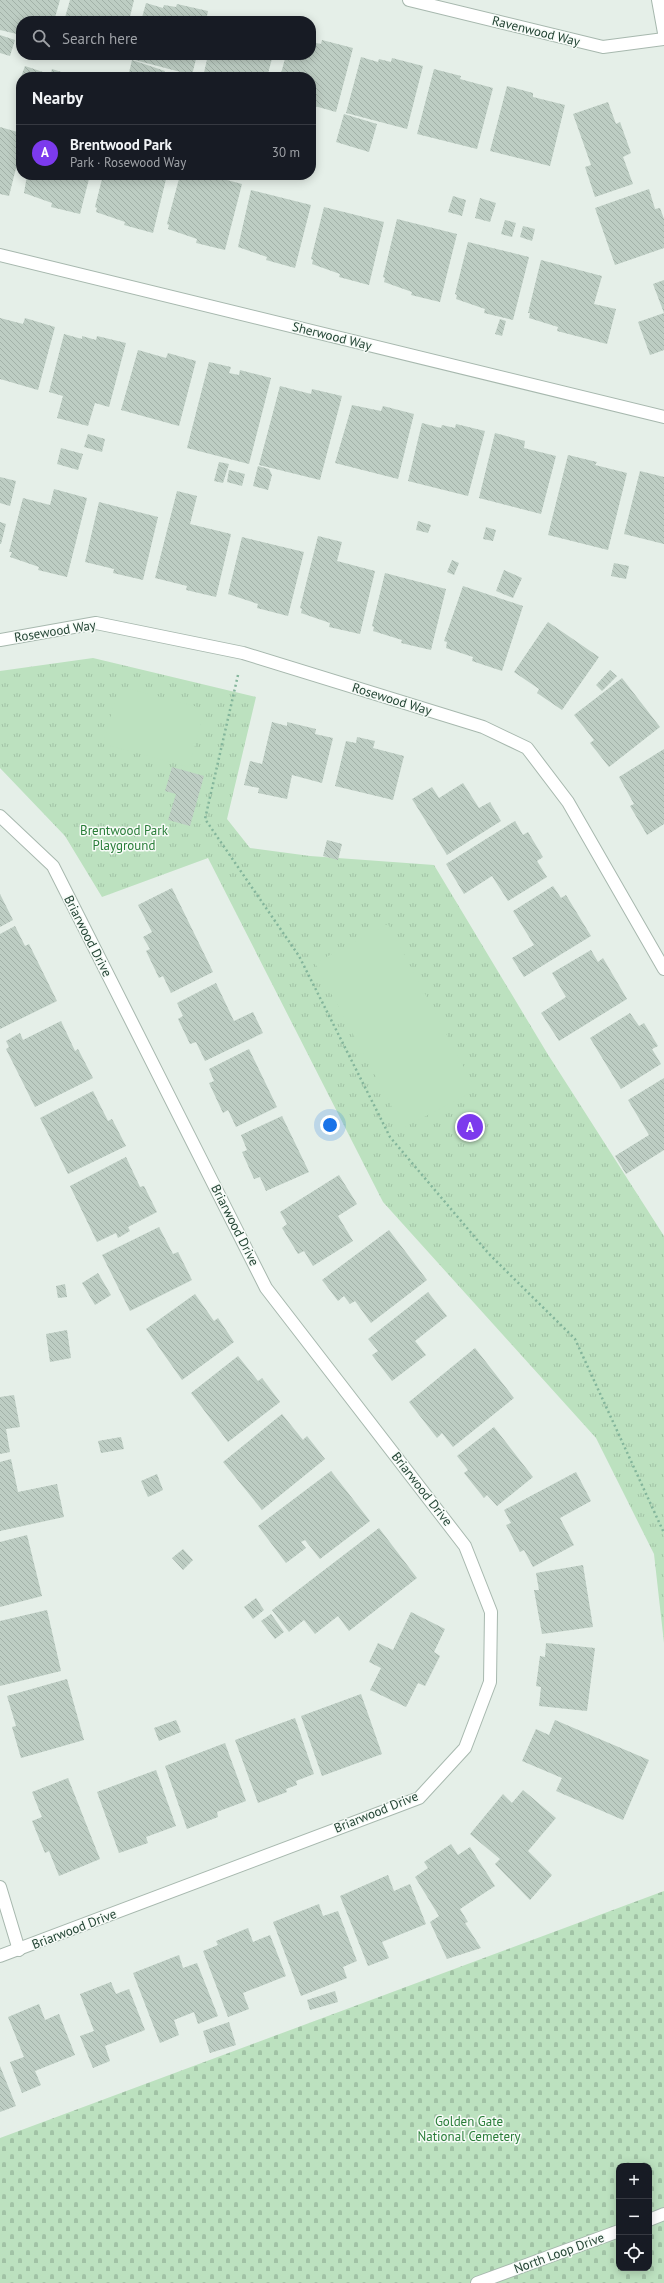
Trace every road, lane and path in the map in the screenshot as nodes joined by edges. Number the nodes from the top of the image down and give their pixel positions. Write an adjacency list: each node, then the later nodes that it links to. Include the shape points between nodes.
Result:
1 (409, 0): 4 (street, Ravenwood Way, via 603,47)
2 (658, 0): 3 (street)
3 (664, 33)
4 (664, 39)
5 (0, 255): 6 (street, Sherwood Way)
6 (664, 417)
7 (0, 640): 8 (street, Rosewood Way, via 96,622)
8 (243, 653): 10 (street, Rosewood Way, via 483,727 527,748 568,802); 11 (path, via 205,819 299,956 390,1137 489,1254 575,1339)
9 (0, 816): 13 (street, Briarwood Drive, via 53,866 266,1288 465,1546 491,1612 490,1682 465,1748 419,1798)
10 (664, 969)
11 (664, 1533)
12 (0, 1887): 13 (street)
13 (18, 1950): 14 (street, Briarwood Drive)
14 (0, 1956)
15 (664, 2214): 16 (street)
16 (652, 2219)
17 (616, 2232): 18 (street, North Loop Drive)
18 (483, 2282)

